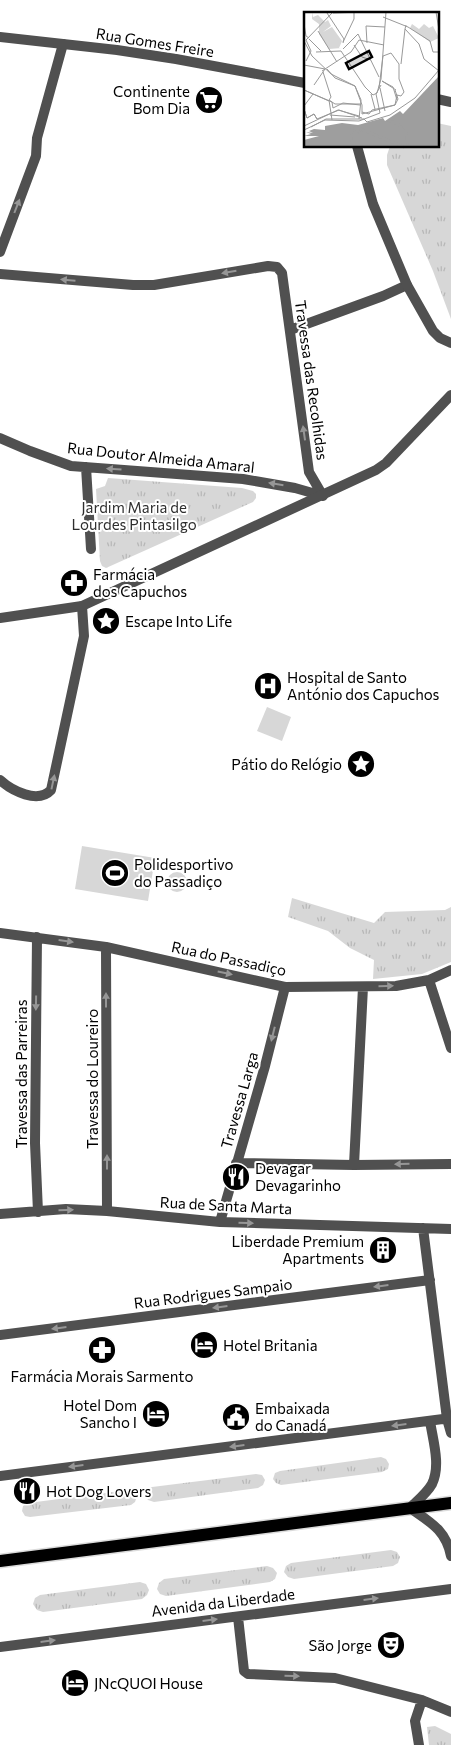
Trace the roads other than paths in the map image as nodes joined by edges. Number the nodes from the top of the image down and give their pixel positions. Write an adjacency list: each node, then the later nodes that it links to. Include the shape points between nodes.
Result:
1 (0, 37): 2 (street, Rua Gomes Freire)
2 (63, 44): 3 (street, Rua Gomes Freire, via 176,59); 9 (street, one-way to 2, via 36,156 37,138)
3 (304, 83)
4 (438, 99): 5 (street)
5 (451, 102)
6 (358, 148): 8 (street)
7 (362, 148): 8 (street)
8 (360, 157): 11 (street, via 376,213)
9 (0, 252)
10 (0, 274): 12 (street, Travessa das Recolhidas, one-way to 10, via 282,273 278,267 154,285)
11 (407, 285): 12 (street); 13 (street, via 433,330 440,338)
12 (290, 330): 17 (street, Travessa das Recolhidas, one-way to 12, via 310,472)
13 (451, 342)
14 (451, 395): 17 (street, via 382,466)
15 (0, 438): 16 (street, Rua Doutor Almeida Amaral, via 62,463)
16 (86, 467): 17 (street, Rua Doutor Almeida Amaral, one-way to 16, via 243,479); 18 (street)
17 (323, 496): 19 (street)
18 (91, 549)
19 (82, 606): 20 (street); 21 (street, one-way to 19, via 34,796 51,790 84,636)
20 (0, 618)
21 (0, 780)
22 (0, 933): 23 (street, Rua do Passadiço)
23 (37, 937): 24 (street, Rua do Passadiço, one-way to 24); 34 (street, Travessa das Parreiras, one-way to 34, via 35,1144)
24 (106, 947): 27 (street, Rua do Passadiço, one-way to 27); 33 (street, Travessa do Loureiro, one-way to 24)
25 (451, 970): 26 (street, Rua do Passadiço)
26 (429, 980): 28 (street, Rua do Passadiço, one-way to 26); 29 (street)
27 (285, 986): 28 (street, Rua do Passadiço); 30 (street, Travessa Larga, one-way to 30)
28 (363, 987): 32 (street)
29 (451, 1048)
30 (236, 1163): 32 (street); 36 (street, Travessa Larga)
31 (451, 1164): 32 (street, one-way to 32)
32 (354, 1165)
33 (107, 1211): 34 (street, Rua de Santa Marta, one-way to 33, via 66,1209); 36 (street, Rua de Santa Marta)
34 (38, 1212): 35 (street, Rua de Santa Marta)
35 (0, 1214)
36 (220, 1222): 37 (street, Rua de Santa Marta, one-way to 37)
37 (423, 1228): 38 (street, Rua de Santa Marta); 39 (street)
38 (451, 1229)
39 (430, 1280): 40 (street, Rua Rodrigues Sampaio, one-way to 40); 41 (street)
40 (0, 1335)
41 (449, 1418): 42 (street); 43 (street)
42 (430, 1421): 44 (street, one-way to 44); 46 (street, via 437,1464 435,1474 431,1486)
43 (451, 1434)
44 (0, 1476)
45 (451, 1503): 46 (main road)
46 (410, 1508): 47 (street, via 444,1534); 48 (main road)
47 (451, 1556)
48 (0, 1561)
49 (451, 1589): 50 (street, Avenida da Liberdade, one-way to 49)
50 (238, 1617): 51 (street, Avenida da Liberdade, one-way to 50); 52 (street, one-way to 52, via 244,1671 248,1674 335,1678)
51 (0, 1647)
52 (422, 1700): 53 (street); 54 (street, via 415,1721)
53 (451, 1712)
54 (419, 1745)

